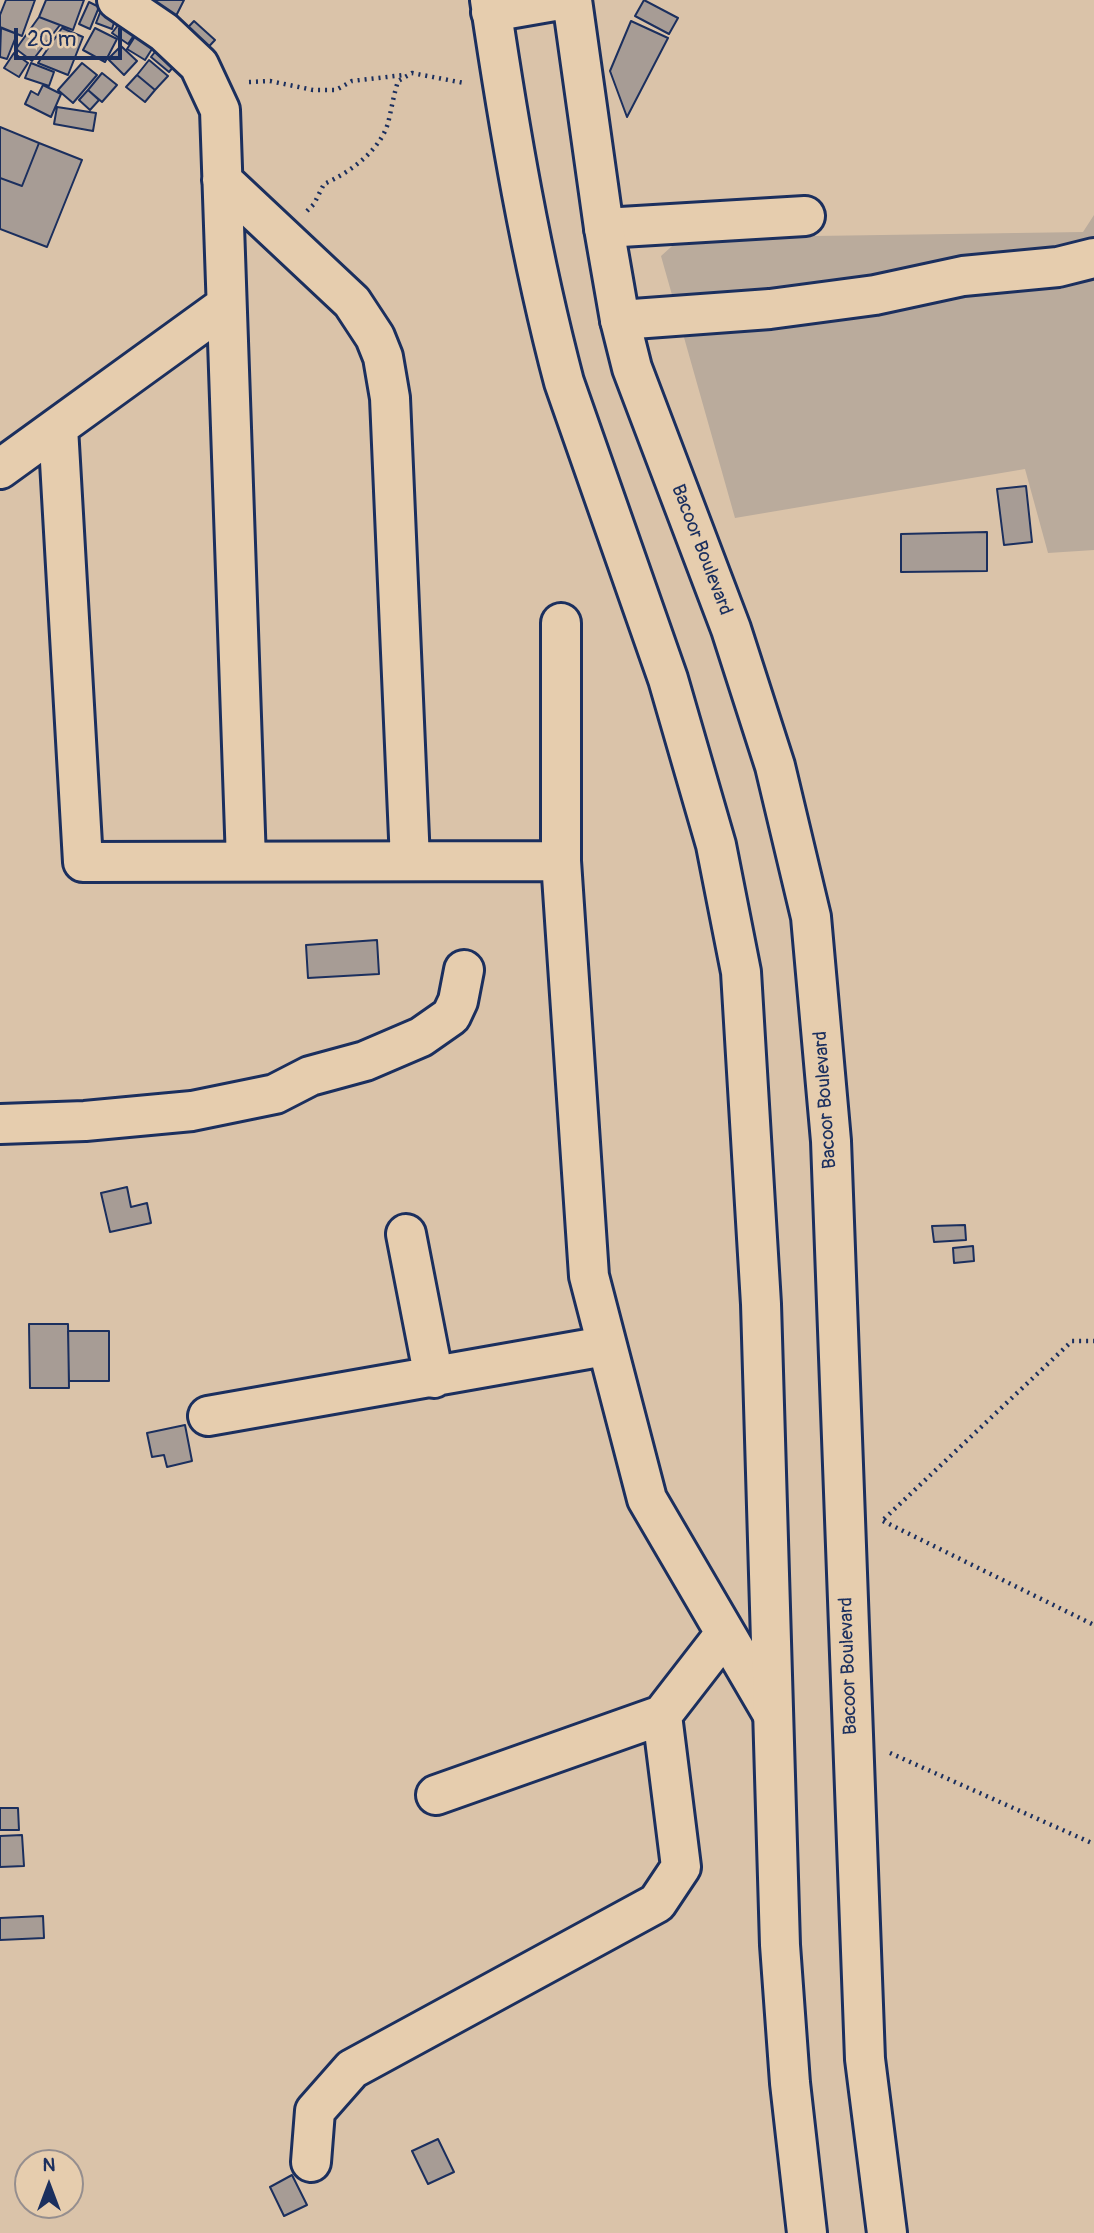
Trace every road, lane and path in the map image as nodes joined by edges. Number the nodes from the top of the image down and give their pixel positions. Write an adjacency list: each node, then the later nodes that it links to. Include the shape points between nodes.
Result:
1 (117, 0): 7 (main road, via 164,32 200,65)
2 (560, 0): 4 (main road)
3 (572, 0): 10 (main road, Bacoor Boulevard)
4 (490, 6): 6 (main road)
5 (412, 73): 6 (path, via 466,84); 7 (path, via 352,81 336,90 270,81); 11 (path, via 398,81 389,122 373,148 345,175 324,184)
6 (501, 80): 31 (main road, via 564,382 668,680 716,845 741,972 761,1304)
7 (209, 86): 8 (main road, via 220,110)
8 (222, 180): 11 (main road); 13 (main road)
9 (805, 216): 10 (main road)
10 (604, 228): 14 (main road, Bacoor Boulevard)
11 (285, 239): 19 (main road, via 365,319 388,377)
12 (1094, 258): 14 (main road, via 770,309)
13 (225, 306): 15 (main road); 18 (main road)
14 (620, 320): 28 (main road, Bacoor Boulevard, via 632,368 739,654 775,766 811,917)
15 (58, 427): 16 (main road); 18 (main road, via 83,862)
16 (0, 469)
17 (561, 623): 20 (main road)
18 (246, 861): 19 (main road)
19 (410, 861): 20 (main road)
20 (561, 861): 25 (main road, via 589,1276)
21 (464, 970): 22 (main road, via 451,1016 421,1037 365,1061 310,1076 275,1094 192,1111)
22 (0, 1124)
23 (406, 1234): 26 (main road)
24 (1094, 1341): 28 (path, via 1072,1341)
25 (605, 1346): 26 (main road); 30 (main road, via 647,1499)
26 (434, 1378): 27 (main road)
27 (208, 1416)
28 (864, 1522): 29 (path); 33 (main road, Bacoor Boulevard)
29 (1094, 1626)
30 (724, 1634): 31 (main road); 32 (main road)
31 (772, 1713): 37 (main road, via 779,1945)
32 (662, 1715): 34 (main road); 36 (main road, via 681,1867 657,1903 352,2069 315,2111)
33 (851, 1735): 35 (path); 38 (main road, Bacoor Boulevard, via 865,2059)
34 (436, 1795)
35 (1094, 1844)
36 (311, 2162)
37 (807, 2233)
38 (887, 2233)

